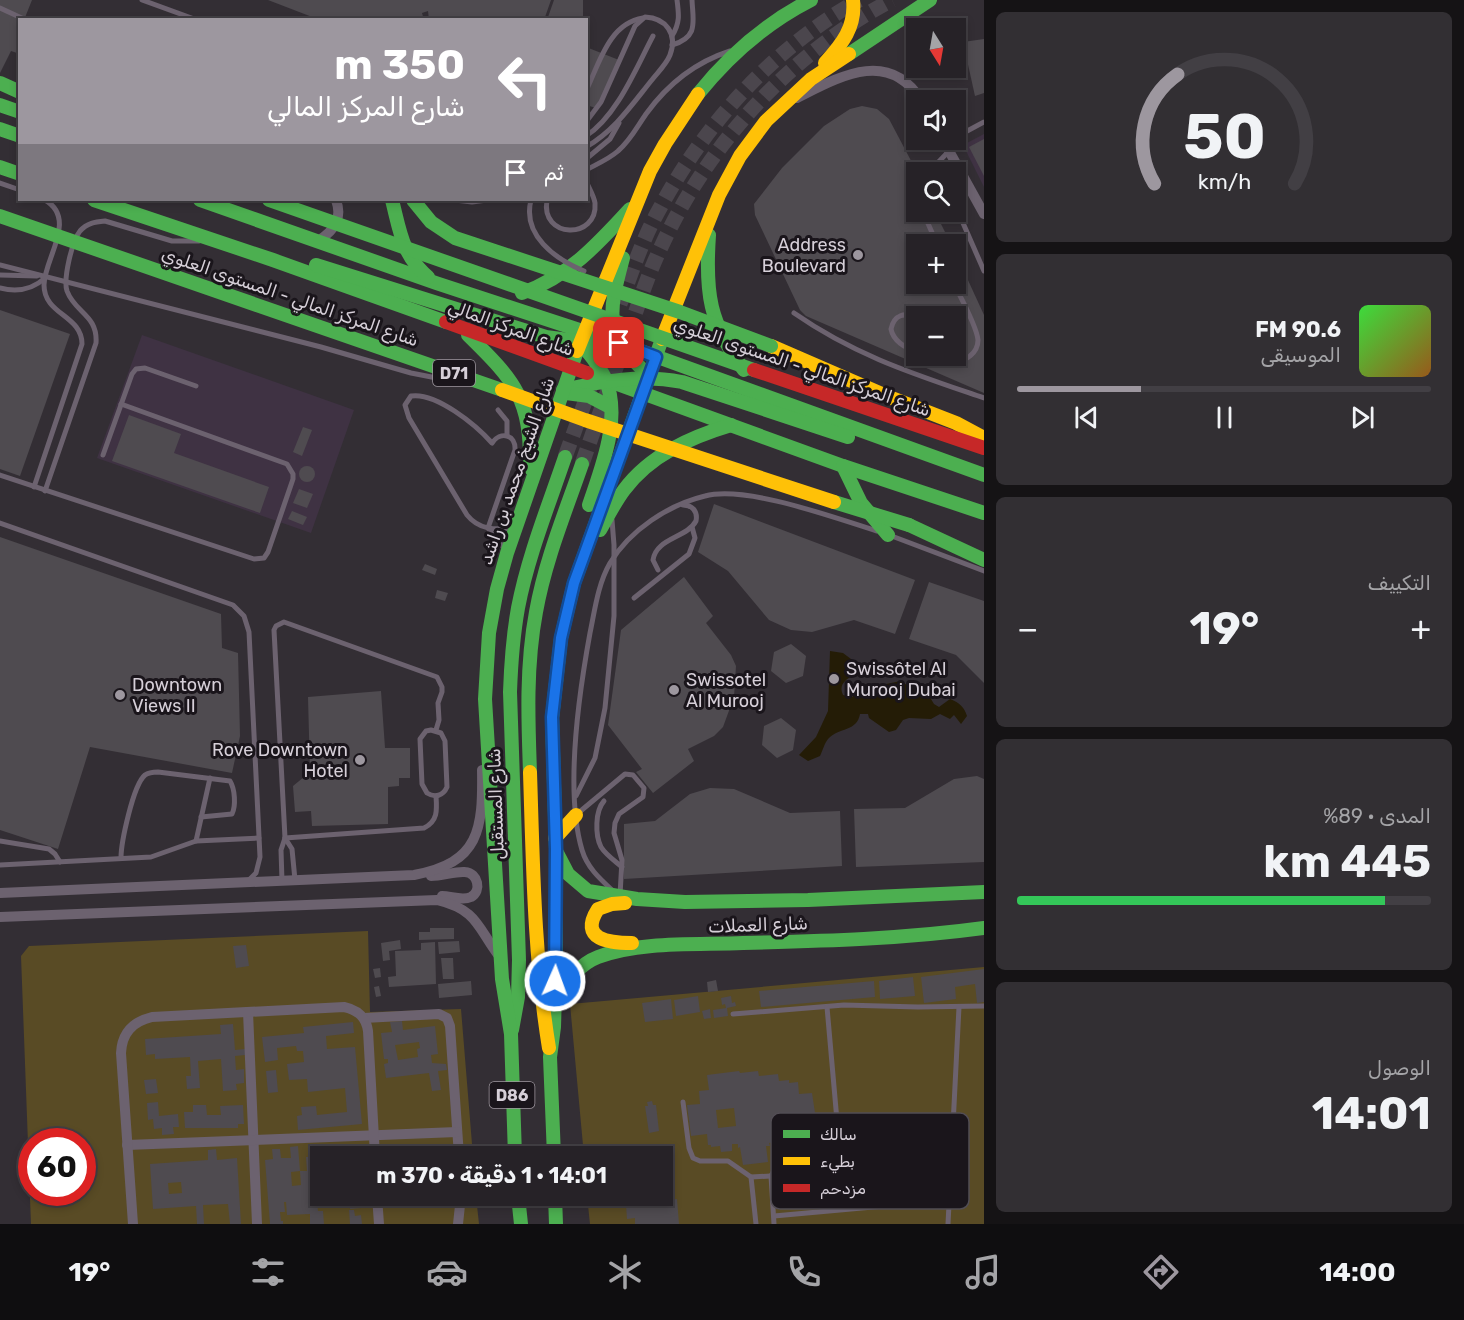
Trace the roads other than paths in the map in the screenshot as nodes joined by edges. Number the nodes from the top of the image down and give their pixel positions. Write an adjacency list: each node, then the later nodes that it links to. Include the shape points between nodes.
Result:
1 (142, 0): 10 (lane)
2 (677, 0): 12 (lane, via 679,24)
3 (692, 0): 13 (lane, via 693,27 687,37)
4 (811, 0): 14 (main road, شارع الشيخ محمد بن راشد, via 783,11)
5 (853, 0): 15 (main road, via 849,31)
6 (930, 0): 15 (main road)
7 (0, 8): 9 (lane)
8 (645, 17): 12 (lane, via 661,20); 17 (lane, via 630,21 617,31); 23 (lane, via 631,32 604,96)
9 (22, 18)
10 (192, 18)
11 (653, 36): 29 (lane, via 615,105)
12 (672, 36): 13 (lane)
13 (672, 45): 24 (lane, via 668,60)
14 (741, 48): 34 (lane, via 708,60 678,80 648,111 625,144); 39 (main road, شارع الشيخ محمد بن راشد, via 719,69 681,118)
15 (811, 79): 21 (main road)
16 (0, 81): 18 (main road)
17 (588, 87)
18 (18, 88)
19 (913, 90): 21 (street, via 887,73 867,70 842,76)
20 (0, 105): 22 (main road)
21 (781, 106): 52 (main road, via 740,156)
22 (18, 111)
23 (588, 119)
24 (620, 120): 30 (lane); 32 (lane, via 614,135)
25 (984, 122): 27 (lane)
26 (0, 129): 28 (main road)
27 (966, 132)
28 (18, 134)
29 (588, 134)
30 (588, 146)
31 (951, 150): 51 (street)
32 (588, 157)
33 (0, 167): 35 (main road)
34 (588, 169)
35 (18, 173)
36 (0, 183): 38 (lane)
37 (588, 186): 50 (lane, via 595,205 592,218 583,227 570,231 553,223 546,210)
38 (18, 189)
39 (638, 199): 64 (main road, via 583,258 558,278 513,295); 66 (main road); 74 (main road, شارع الشيخ محمد بن راشد)
40 (46, 201): 61 (lane, via 56,209 60,228)
41 (97, 201): 55 (main road, شارع المركز المالي / D71)
42 (203, 201): 56 (main road, شارع المركز المالي)
43 (272, 201): 96 (main road, شارع المركز المالي - المستوى العلوي, bridge)
44 (336, 201): 56 (street, via 337,223)
45 (392, 201): 62 (main road, via 401,240 410,259)
46 (413, 201): 65 (main road, bridge, via 427,219 447,234)
47 (464, 201): 48 (lane)
48 (480, 201)
49 (531, 201): 65 (lane, bridge, via 530,223 547,248 565,262)
50 (547, 201)
51 (984, 214)
52 (711, 215): 71 (main road); 88 (main road, via 706,278 711,312 747,375)
53 (0, 216): 82 (main road, شارع المركز المالي - المستوى العلوي / D71, bridge)
54 (963, 222): 59 (lane)
55 (208, 239): 57 (main road, شارع المركز المالي / D71); 105 (lane, via 172,242 105,221 85,226 78,233 66,273 67,290 92,321 96,343)
56 (318, 241): 62 (main road, شارع المركز المالي)
57 (273, 260): 72 (main road, شارع المركز المالي / D71); 73 (main road, via 324,267)
58 (0, 265): 61 (lane, bridge)
59 (984, 271)
60 (0, 275): 61 (lane, bridge)
61 (43, 277): 63 (lane, via 27,289); 82 (lane, bridge, via 411,373); 103 (lane, via 47,299 55,310 74,322 82,344)
62 (436, 283): 64 (main road, شارع المركز المالي)
63 (0, 288)
64 (480, 296): 70 (main road, شارع المركز المالي)
65 (638, 298): 95 (main road, bridge, via 752,338)
66 (611, 306): 71 (main road, via 636,326); 75 (main road, via 610,322)
67 (966, 312): 78 (lane, via 977,346)
68 (794, 313): 87 (lane, via 857,351)
69 (906, 315): 76 (lane, via 893,321 891,329 896,340)
70 (540, 316): 73 (main road, via 553,329 552,335); 74 (main road, شارع المركز المالي)
71 (666, 327): 75 (main road, via 643,338); 77 (main road)
72 (464, 330): 79 (main road, شارع المركز المالي / D71); 104 (main road, via 503,368 523,401 531,438)
73 (546, 337): 74 (main road)
74 (582, 337): 75 (main road, شارع المركز المالي); 79 (main road, شارع الشيخ محمد بن راشد); 81 (main road)
75 (619, 343): 77 (main road, شارع المركز المالي); 80 (main road)
76 (906, 346)
77 (656, 357): 80 (main road); 88 (main road, شارع المركز المالي)
78 (966, 359)
79 (571, 368): 81 (main road, شارع المركز المالي / D71); 85 (main road, شارع الشيخ محمد بن راشد)
80 (648, 376): 81 (main road); 83 (main road); 86 (main road); 91 (main road)
81 (606, 381): 85 (main road); 86 (main road, شارع المركز المالي / D71); 90 (main road)
82 (482, 384): 110 (main road, شارع المركز المالي - المستوى العلوي / D71, bridge)
83 (693, 385): 91 (main road, via 681,386 676,393); 102 (main road, via 953,472)
84 (196, 386): 89 (lane, via 139,368 132,374)
85 (562, 392): 90 (main road, via 584,394); 104 (main road, شارع الشيخ محمد بن راشد)
86 (643, 394): 91 (main road, شارع المركز المالي / D71); 119 (main road)
87 (984, 398)
88 (778, 400): 102 (main road, شارع المركز المالي)
89 (121, 404): 97 (lane); 105 (lane, via 287,464 293,479 267,555 254,558)
90 (610, 407): 119 (main road, via 609,446 586,516)
91 (685, 408): 93 (main road, شارع المركز المالي / D71)
92 (498, 410): 94 (lane, via 507,421)
93 (731, 425): 100 (main road, شارع المركز المالي / D71); 107 (main road, via 663,455 636,477)
94 (507, 435): 113 (lane, via 515,450); 113 (lane, via 496,437 492,443 454,410 418,395 406,401 412,422 467,515)
95 (984, 438)
96 (984, 448)
97 (103, 455)
98 (565, 457): 160 (main road, شارع المستقبل / D86, via 524,582 511,664 519,960)
99 (582, 464): 161 (main road, شارع المستقبل / D86, via 543,579 529,666 536,955)
100 (843, 466): 108 (main road, شارع المركز المالي / D71); 114 (main road, via 860,504)
101 (0, 475): 103 (lane)
102 (984, 477)
103 (34, 487): 105 (lane)
104 (530, 487): 111 (main road, شارع الشيخ محمد بن راشد)
105 (45, 491)
106 (681, 504): 112 (lane, via 696,513); 114 (lane, via 706,495 736,493); 117 (lane, via 646,525)
107 (612, 509): 117 (lane); 119 (main road)
108 (984, 513)
109 (0, 523): 131 (lane, via 232,605 244,616 249,632)
110 (909, 525): 115 (main road); 118 (main road)
111 (516, 527): 113 (lane); 116 (main road, شارع الشيخ محمد بن راشد)
112 (692, 527): 120 (lane, via 657,549 653,560); 122 (lane, via 695,538 689,554)
113 (488, 528): 116 (lane)
114 (888, 535): 121 (lane)
115 (984, 548)
116 (507, 553): 124 (main road, شارع الشيخ محمد بن راشد, via 492,610 486,655)
117 (614, 557): 127 (lane, via 602,581 584,669); 127 (lane, via 613,635 602,726 590,772)
118 (984, 560)
119 (581, 565): 135 (main road, via 564,620 554,691)
120 (658, 570)
121 (984, 571)
122 (634, 598)
123 (436, 730): 126 (lane, via 445,741 448,782 445,791); 126 (lane, via 426,731 419,744 423,789); 132 (lane, via 442,687 437,677 285,622 278,624 274,630)
124 (488, 747): 140 (street, via 482,769 481,820 469,846 449,865); 152 (main road, شارع الشيخ محمد بن راشد)
125 (210, 778): 130 (lane); 130 (lane, via 232,783 234,812); 136 (lane, via 158,772 144,776 123,835)
126 (436, 796): 132 (lane, via 436,816 424,828)
127 (576, 797): 129 (lane)
128 (604, 801): 139 (lane, via 597,812 598,839 603,850)
129 (576, 814): 135 (main road); 139 (lane, via 623,775 635,777 644,794 620,814 614,828); 146 (lane, via 586,860 597,877)
130 (201, 817): 133 (lane)
131 (259, 838): 133 (lane); 143 (lane, via 258,868)
132 (285, 838): 141 (lane, via 281,850); 142 (lane, via 292,849)
133 (196, 841): 136 (lane, via 159,855)
134 (0, 842): 137 (lane, via 49,849)
135 (556, 844): 146 (main road, شارع العملات, via 562,866 580,886 597,894); 153 (main road)
136 (121, 858): 137 (lane)
137 (60, 862): 138 (lane)
138 (0, 865)
139 (622, 867): 146 (lane)
140 (414, 875): 142 (street); 147 (street, via 466,872 477,880 478,887 469,898)
141 (282, 880): 142 (street); 143 (street)
142 (295, 880)
143 (246, 882): 145 (street)
144 (984, 892): 148 (main road, شارع العملات, via 808,900)
145 (0, 893)
146 (620, 897): 148 (main road, شارع العملات)
147 (415, 900): 149 (street); 152 (street, via 437,900 461,908 479,924)
148 (655, 901): 151 (main road, via 605,906 598,909 592,922 593,930 603,941)
149 (2, 919)
150 (984, 928): 151 (main road, شارع العملات, via 904,938)
151 (656, 948): 153 (main road, شارع العملات, via 604,955 587,962)
152 (501, 958): 160 (main road, شارع الشيخ محمد بن راشد)
153 (554, 1002): 161 (main road)
154 (984, 1006): 156 (lane)
155 (827, 1007): 156 (lane); 158 (lane); 163 (lane)
156 (959, 1007): 164 (lane)
157 (248, 1012): 159 (street, via 344,1007); 167 (street); 168 (street, via 152,1017 132,1025 121,1053)
158 (733, 1014)
159 (364, 1018): 165 (street, via 440,1014 447,1018); 166 (street)
160 (511, 1034): 171 (main road, شارع المستقبل / D86)
161 (550, 1057): 172 (main road, شارع المستقبل / D86)
162 (683, 1102): 174 (lane, via 693,1158 728,1161)
163 (836, 1113)
164 (954, 1113)
165 (457, 1132): 166 (street); 170 (street)
166 (374, 1135): 167 (street); 169 (street)
167 (254, 1140): 168 (street); 184 (street)
168 (127, 1145): 183 (street)
169 (375, 1146)
170 (458, 1146)
171 (515, 1146)
172 (554, 1146)
173 (771, 1176): 174 (lane)
174 (751, 1177): 189 (lane)
175 (378, 1206): 185 (street)
176 (460, 1206): 186 (street)
177 (519, 1206): 187 (main road)
178 (555, 1206): 188 (main road)
179 (774, 1209): 182 (lane)
180 (844, 1209): 182 (lane)
181 (949, 1209): 191 (lane)
182 (774, 1215): 190 (lane)
183 (133, 1224)
184 (258, 1224)
185 (379, 1224)
186 (458, 1224)
187 (521, 1224)
188 (556, 1224)
189 (756, 1224)
190 (774, 1224)
191 (948, 1224)

